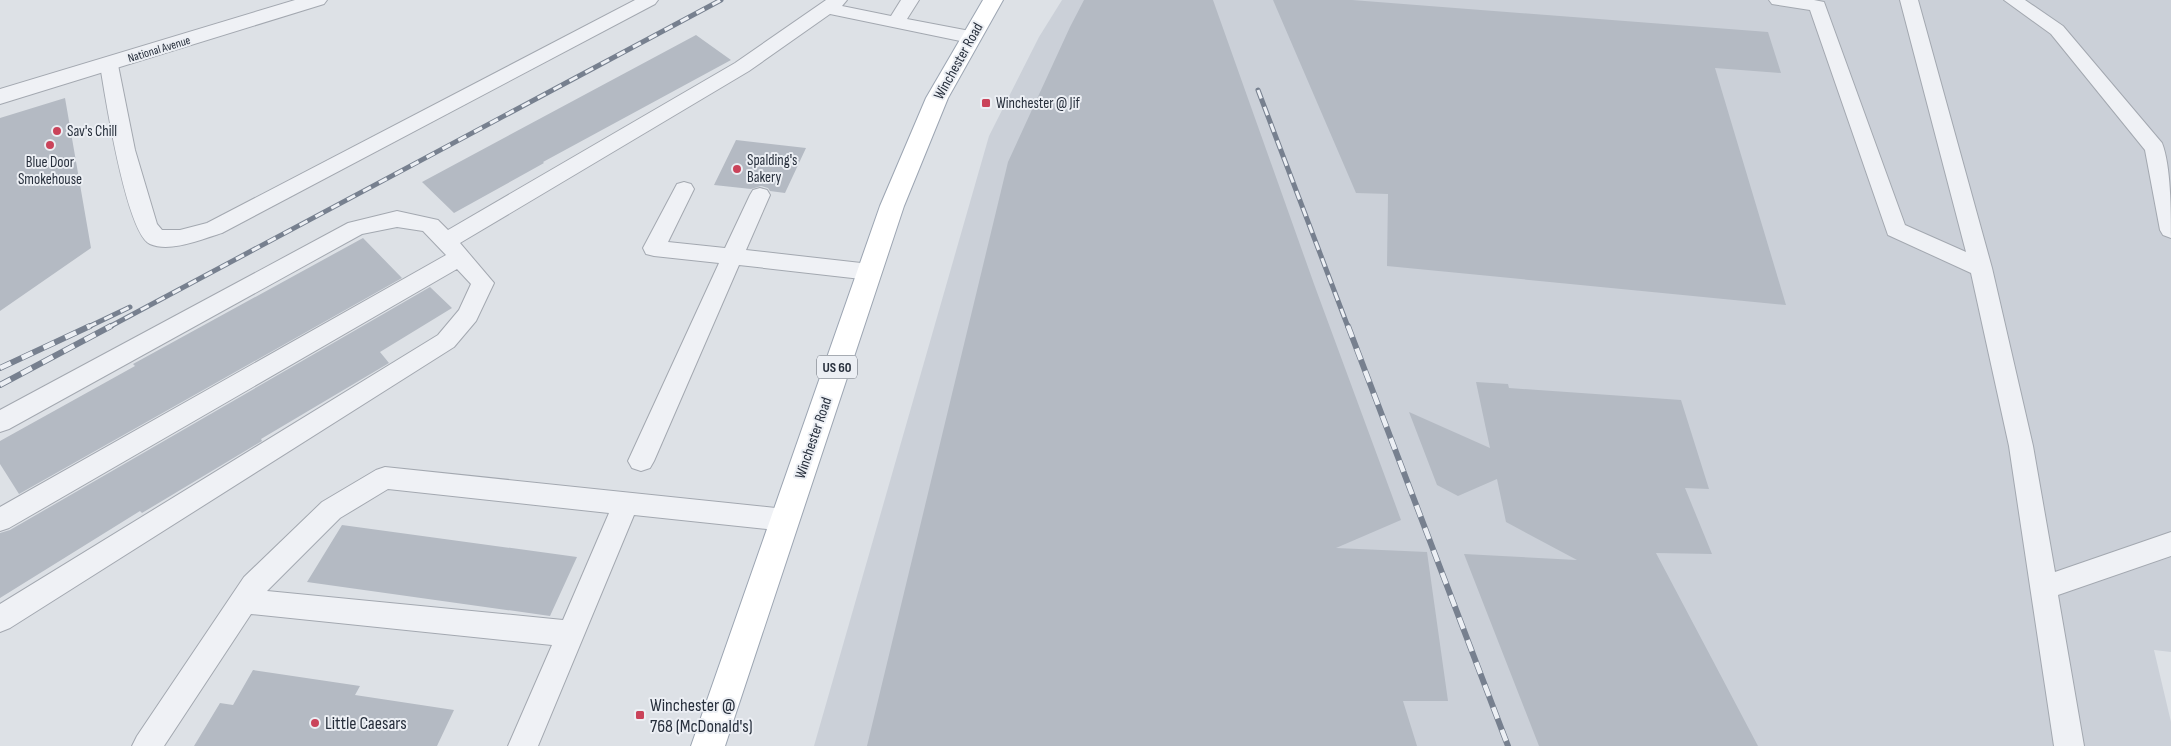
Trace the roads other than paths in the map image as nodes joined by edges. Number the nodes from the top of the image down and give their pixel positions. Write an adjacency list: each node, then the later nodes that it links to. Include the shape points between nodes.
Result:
1 (317, 0): 10 (street, National Avenue)
2 (649, 0): 13 (lane, via 214,228 180,238 156,238 147,227 126,150)
3 (910, 0): 11 (lane)
4 (993, 0): 12 (main road, Winchester Road / US 60)
5 (1778, 0): 8 (lane)
6 (1909, 0): 20 (lane)
7 (2014, 0): 17 (lane, via 2057,30 2155,148)
8 (1825, 3): 20 (lane, via 1896,230)
9 (832, 4): 11 (lane); 18 (lane, via 742,67)
10 (261, 9): 13 (street, National Avenue)
11 (895, 23): 12 (lane)
12 (970, 37): 21 (main road, Winchester Road / US 60, via 937,98 892,206)
13 (109, 65): 14 (street, National Avenue)
14 (0, 97)
15 (684, 189): 19 (lane, via 654,248)
16 (760, 195): 19 (lane)
17 (2171, 230)
18 (453, 249): 22 (lane, via 430,226 397,219 356,228); 25 (lane); 30 (lane, via 484,283 468,315 446,342)
19 (731, 257): 21 (lane); 23 (lane)
20 (1981, 268): 28 (lane, via 2021,446)
21 (870, 272): 26 (main road, Winchester Road / US 60)
22 (0, 422)
23 (641, 461)
24 (626, 504): 26 (lane); 29 (lane, via 385,478 331,510 254,586); 31 (lane)
25 (0, 520)
26 (785, 520): 34 (main road, Winchester Road / US 60)
27 (2171, 544): 28 (lane)
28 (2044, 588): 35 (lane)
29 (244, 601): 31 (lane); 32 (lane)
30 (0, 619)
31 (571, 634): 33 (lane)
32 (147, 746)
33 (523, 746)
34 (708, 746)
35 (2069, 746)

